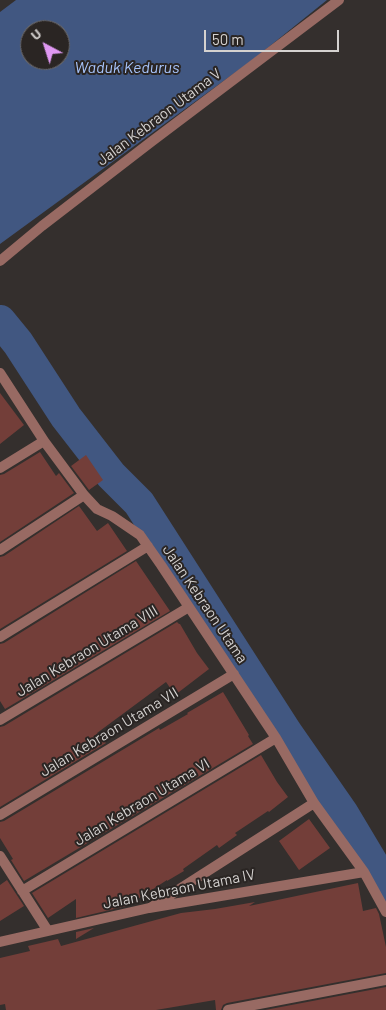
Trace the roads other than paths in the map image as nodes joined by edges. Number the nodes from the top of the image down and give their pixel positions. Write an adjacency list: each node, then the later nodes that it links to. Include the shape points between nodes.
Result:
1 (339, 0): 2 (street, Jalan Kebraon Utama V)
2 (0, 261)
3 (0, 373): 4 (street, Jalan Kebraon Utama)
4 (3, 385): 5 (street, Jalan Kebraon Utama)
5 (44, 441): 6 (street); 7 (street, Jalan Kebraon Utama)
6 (0, 468)
7 (84, 495): 8 (street, Jalan Kebraon Utama, via 97,509 140,535); 9 (street)
8 (148, 546): 10 (street, Jalan Kebraon Utama); 11 (street)
9 (0, 550)
10 (189, 607): 12 (street, Jalan Kebraon Utama); 13 (street, Jalan Kebraon Utama VIII)
11 (0, 637)
12 (234, 674): 14 (street, Jalan Kebraon Utama); 16 (street, Jalan Kebraon Utama VII)
13 (0, 720)
14 (276, 738): 15 (street, Jalan Kebraon Utama); 19 (street, Jalan Kebraon Utama VI)
15 (314, 803): 18 (street, Jalan Kebraon Utama); 20 (street)
16 (0, 815)
17 (0, 856): 19 (street)
18 (364, 872): 20 (street, Jalan Kebraon Utama IV); 21 (street, Jalan Kebraon Utama)
19 (22, 891): 22 (street)
20 (149, 908): 22 (street, Jalan Kebraon Utama IV)
21 (386, 912)
22 (48, 931): 23 (street, Jalan Kebraon Utama IV)
23 (0, 942)
24 (386, 980): 25 (street)
25 (228, 1010)

